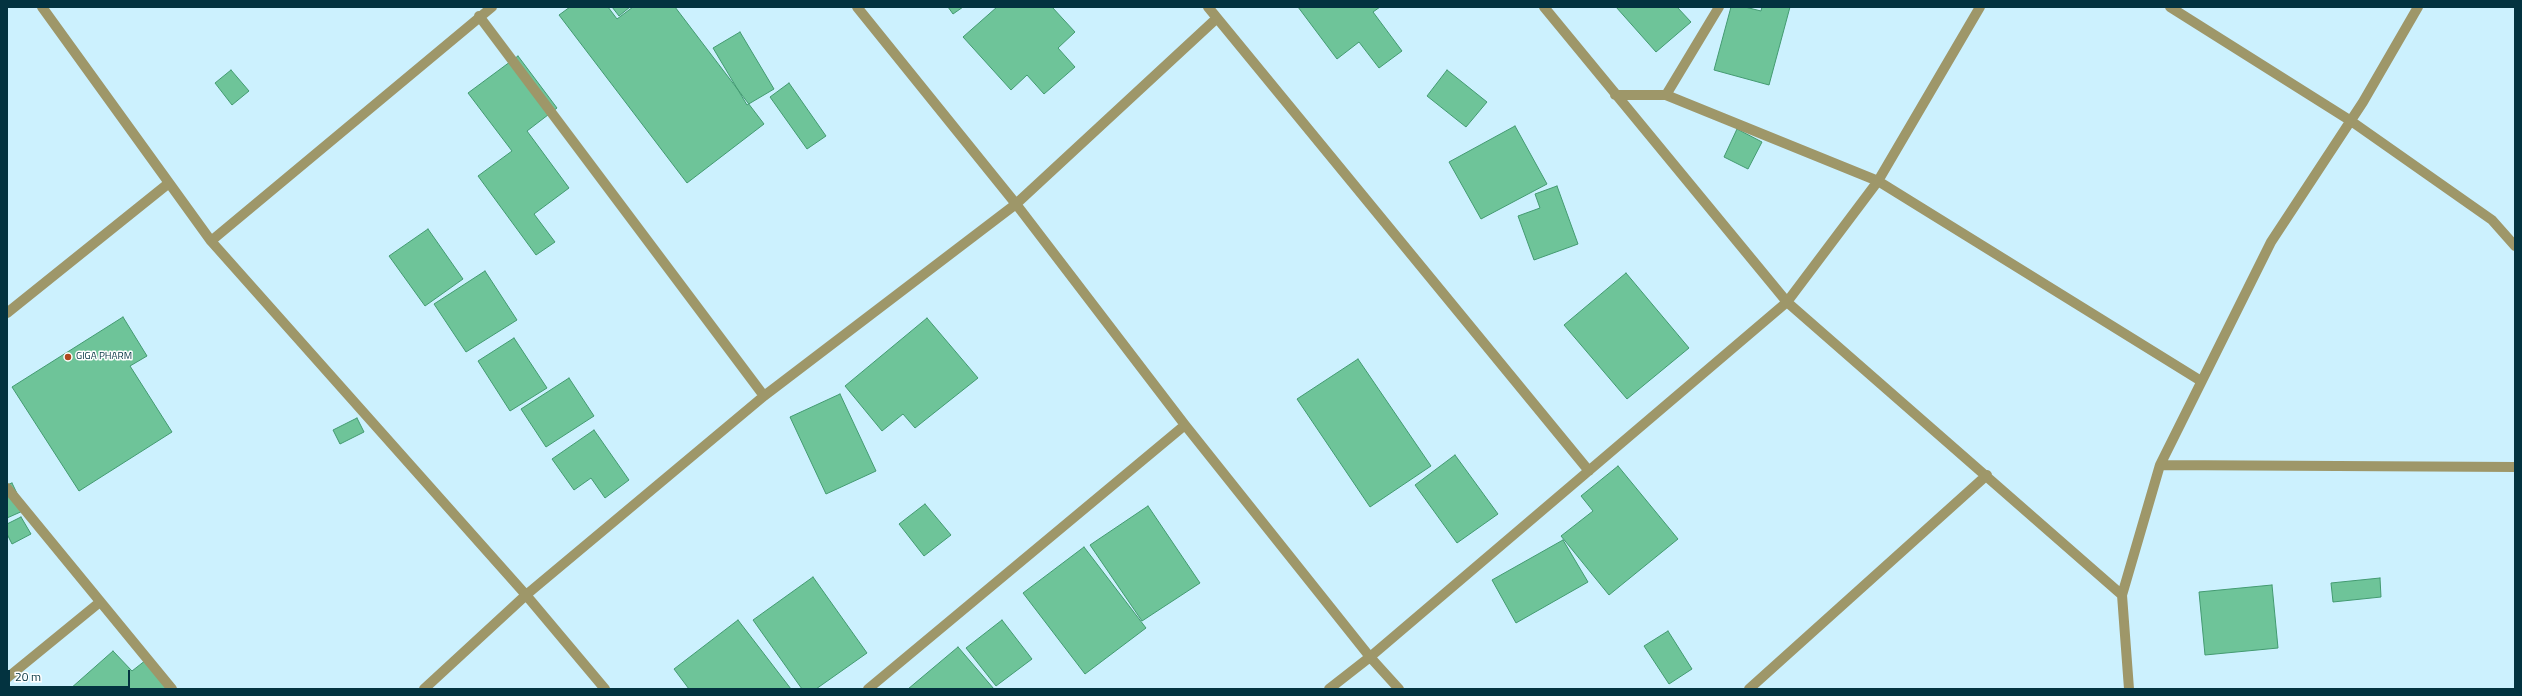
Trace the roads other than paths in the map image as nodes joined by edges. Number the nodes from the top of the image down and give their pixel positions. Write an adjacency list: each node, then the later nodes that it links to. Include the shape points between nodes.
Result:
1 (42, 7): 16 (street)
2 (492, 7): 10 (street)
3 (857, 7): 17 (street)
4 (1208, 7): 11 (street)
5 (1544, 7): 12 (street)
6 (1719, 7): 13 (street)
7 (1980, 7): 15 (street)
8 (2170, 7): 14 (street)
9 (2418, 7): 14 (street)
10 (479, 16): 18 (street); 23 (street)
11 (1217, 18): 17 (street); 27 (street)
12 (1615, 95): 13 (street); 20 (street)
13 (1666, 95): 15 (street)
14 (2351, 121): 19 (street, via 2492,220); 22 (street, via 2270,242)
15 (1878, 181): 20 (street); 22 (street)
16 (169, 183): 18 (street); 21 (street)
17 (1016, 204): 23 (street); 24 (street)
18 (211, 241): 31 (street)
19 (2515, 246)
20 (1787, 302): 27 (street); 28 (street)
21 (7, 313)
22 (2201, 381): 25 (street)
23 (764, 396): 31 (street)
24 (1185, 425): 33 (street); 38 (street)
25 (2160, 465): 26 (street); 30 (street)
26 (2515, 467)
27 (1589, 471): 33 (street)
28 (1987, 475): 30 (street); 41 (street)
29 (7, 488): 32 (street)
30 (2122, 594): 42 (street)
31 (526, 595): 36 (street); 37 (street)
32 (100, 602): 34 (street); 35 (street)
33 (1370, 657): 39 (street); 40 (street)
34 (7, 678)
35 (172, 689)
36 (424, 689)
37 (605, 689)
38 (868, 689)
39 (1329, 689)
40 (1400, 689)
41 (1749, 689)
42 (2129, 689)

